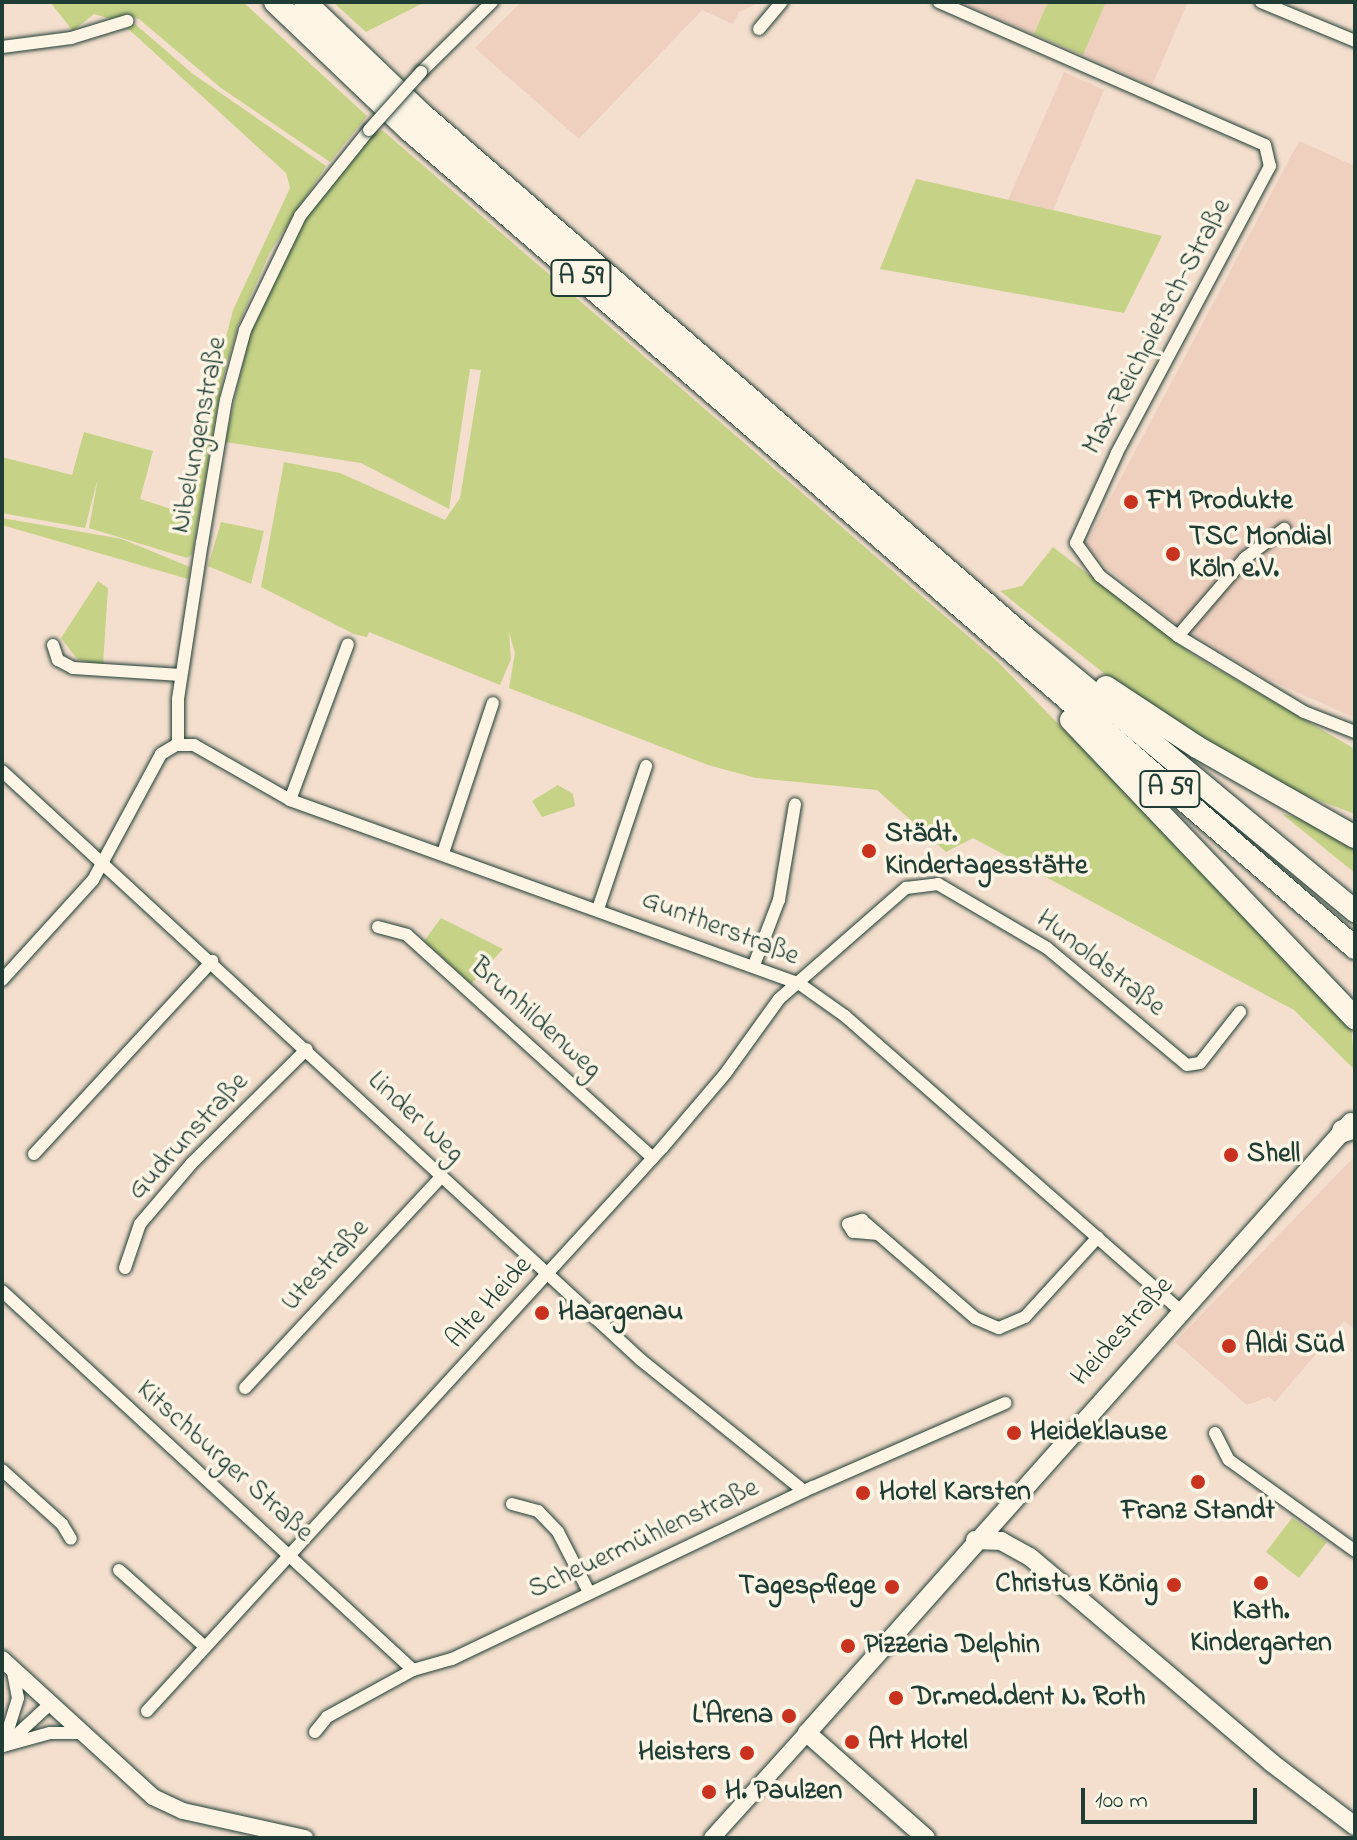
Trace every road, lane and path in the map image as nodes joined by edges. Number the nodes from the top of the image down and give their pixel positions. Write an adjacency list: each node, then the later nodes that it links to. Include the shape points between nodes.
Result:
1 (275, 2): 12 (highway, A 59, via 408,129)
2 (305, 2): 14 (highway, A 59, via 423,115)
3 (492, 2): 17 (street, Nibelungenstraße, bridge, via 369,130 294,226 245,330 226,400)
4 (782, 2): 8 (street)
5 (939, 2): 13 (street, Max-Reichpietsch-Straße, via 1265,145 1271,155 1244,218 1076,535 1081,553 1100,576)
6 (1261, 2): 9 (street)
7 (127, 21): 10 (street, via 71,38)
8 (759, 29)
9 (1355, 41)
10 (2, 47)
11 (1284, 529): 13 (street, via 1245,558)
12 (984, 629): 31 (highway, A 59); 35 (highway)
13 (1178, 636): 19 (street, Max-Reichpietsch-Straße, via 1304,712)
14 (1026, 638): 25 (highway, via 1197,747); 29 (highway, A 59)
15 (348, 644): 23 (street)
16 (53, 645): 17 (street, via 58,660 73,668)
17 (181, 675): 20 (street, Nibelungenstraße)
18 (493, 703): 26 (street)
19 (1355, 732)
20 (178, 744): 23 (street, Guntherstraße, via 200,747); 27 (street, via 161,754)
21 (646, 766): 28 (street)
22 (2, 771): 27 (street, Linder Weg)
23 (290, 800): 26 (street, Guntherstraße)
24 (795, 804): 33 (street, via 779,900)
25 (1355, 837)
26 (443, 853): 28 (street, Guntherstraße)
27 (104, 861): 32 (street, Linder Weg); 34 (street, via 93,880)
28 (598, 909): 33 (street, Guntherstraße)
29 (1355, 911)
30 (378, 927): 43 (street, Brunhildenweg, via 407,935)
31 (1355, 948)
32 (212, 961): 40 (street, Linder Weg); 42 (street)
33 (754, 965): 36 (street, Guntherstraße)
34 (2, 980)
35 (1324, 982): 37 (highway); 39 (highway)
36 (800, 984): 38 (street, Hunoldstraße, via 886,902 906,888 927,883 961,896 1047,948 1187,1065 1200,1063); 43 (street, Alte Heide, via 779,999 719,1082); 46 (street, Guntherstraße, via 845,1016)
37 (1355, 1003)
38 (1240, 1012)
39 (1355, 1018)
40 (307, 1049): 44 (street, Linder Weg); 47 (street, Gudrunstraße, via 191,1164 140,1224)
41 (1351, 1125): 50 (main road, Heidestraße)
42 (34, 1154)
43 (653, 1158): 48 (street, Alte Heide)
44 (442, 1176): 48 (street, Linder Weg); 51 (street, Utestraße)
45 (878, 1234): 46 (street, via 975,1318 999,1328 1025,1317)
46 (1098, 1237): 50 (street, Guntherstraße)
47 (125, 1268)
48 (548, 1274): 55 (street, Linder Weg, via 688,1401); 61 (street, Alte Heide)
49 (2, 1291): 61 (street, Kitschburger Straße)
50 (1180, 1310): 57 (main road, Heidestraße)
51 (245, 1388)
52 (1005, 1403): 55 (street, Scheuermühlenstraße)
53 (1215, 1433): 60 (street, via 1229,1460)
54 (2, 1470): 58 (street, via 62,1524)
55 (804, 1491): 64 (street, Scheuermühlenstraße)
56 (512, 1504): 64 (street, via 538,1511 558,1532)
57 (1006, 1505): 59 (main road, Heidestraße); 62 (main road, via 1009,1533)
58 (71, 1539)
59 (975, 1540): 62 (main road, via 1001,1541); 72 (main road, Heidestraße)
60 (1355, 1551)
61 (290, 1555): 65 (street, Alte Heide); 67 (street, Kitschburger Straße)
62 (1030, 1557): 74 (main road, via 1272,1763)
63 (119, 1570): 65 (street)
64 (589, 1592): 67 (street, Scheuermühlenstraße, via 427,1670)
65 (205, 1647): 69 (street, Alte Heide)
66 (7, 1663): 68 (street); 73 (street, via 18,1698)
67 (413, 1670): 70 (street, Scheuermühlenstraße, via 327,1717)
68 (50, 1704): 71 (street); 73 (street)
69 (147, 1711)
70 (315, 1732)
71 (79, 1733): 73 (street, via 50,1733); 75 (street, via 135,1785 173,1807)
72 (807, 1733): 76 (street, Heidestraße); 77 (main road)
73 (2, 1746)
74 (1355, 1826)
75 (305, 1838)
76 (712, 1838)
77 (926, 1838)

